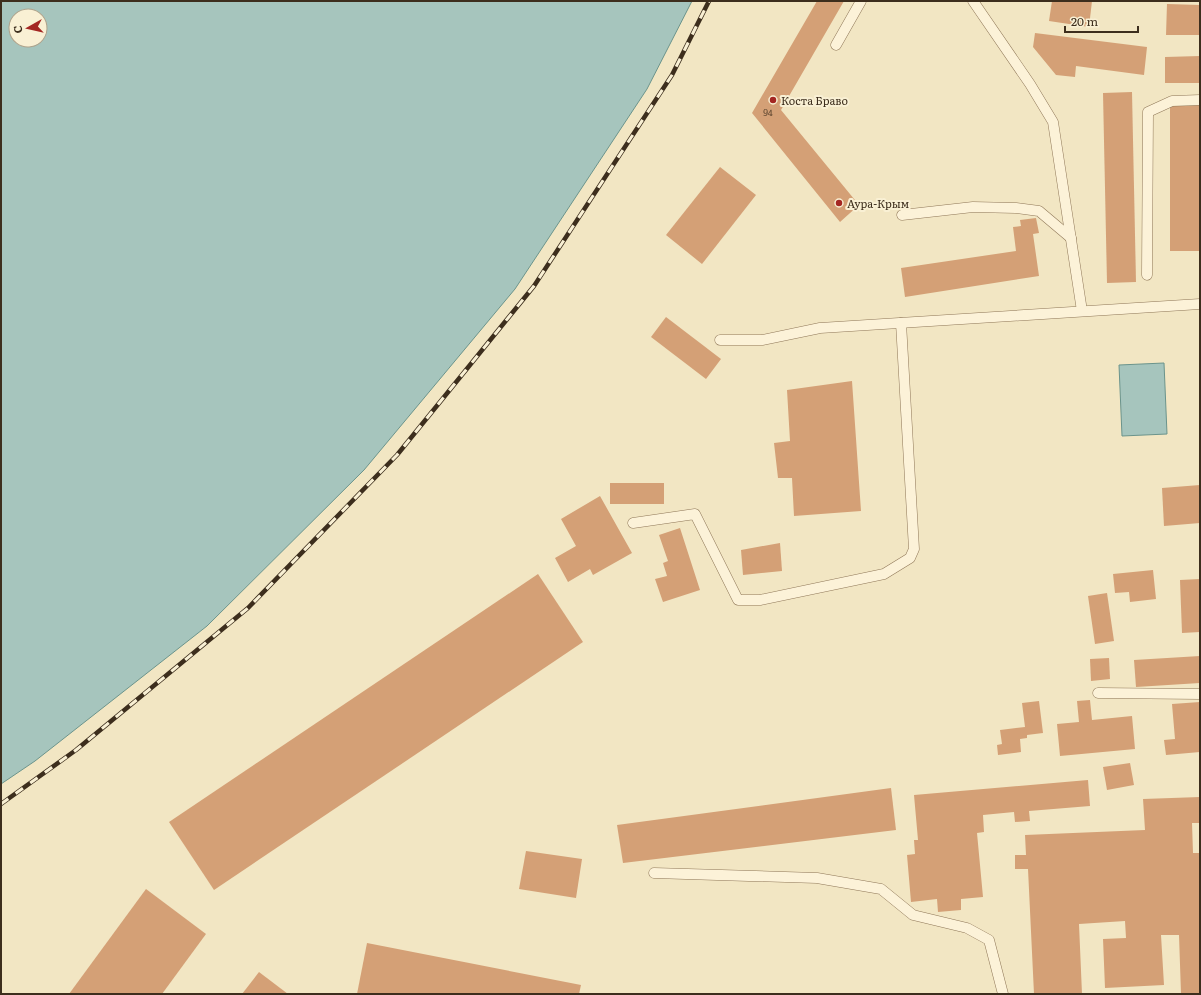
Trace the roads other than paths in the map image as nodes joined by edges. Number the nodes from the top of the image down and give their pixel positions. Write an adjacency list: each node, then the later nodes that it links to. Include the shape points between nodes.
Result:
1 (861, 1): 3 (lane)
2 (973, 1): 6 (lane, via 1053,122)
3 (836, 45)
4 (1200, 100): 7 (lane, via 1172,101 1148,112)
5 (902, 215): 6 (lane, via 973,207 1039,211)
6 (1071, 238): 9 (lane)
7 (1147, 275)
8 (1200, 304): 9 (lane)
9 (1082, 311): 10 (lane)
10 (901, 323): 11 (lane, via 820,328 762,340); 12 (lane, via 914,549 910,558 884,574 760,600 738,600 695,514)
11 (720, 340)
12 (633, 524)
13 (1098, 693): 14 (lane)
14 (1200, 694)
15 (654, 873): 16 (lane, via 817,878 881,889 913,915 967,928 989,940)
16 (1003, 994)

